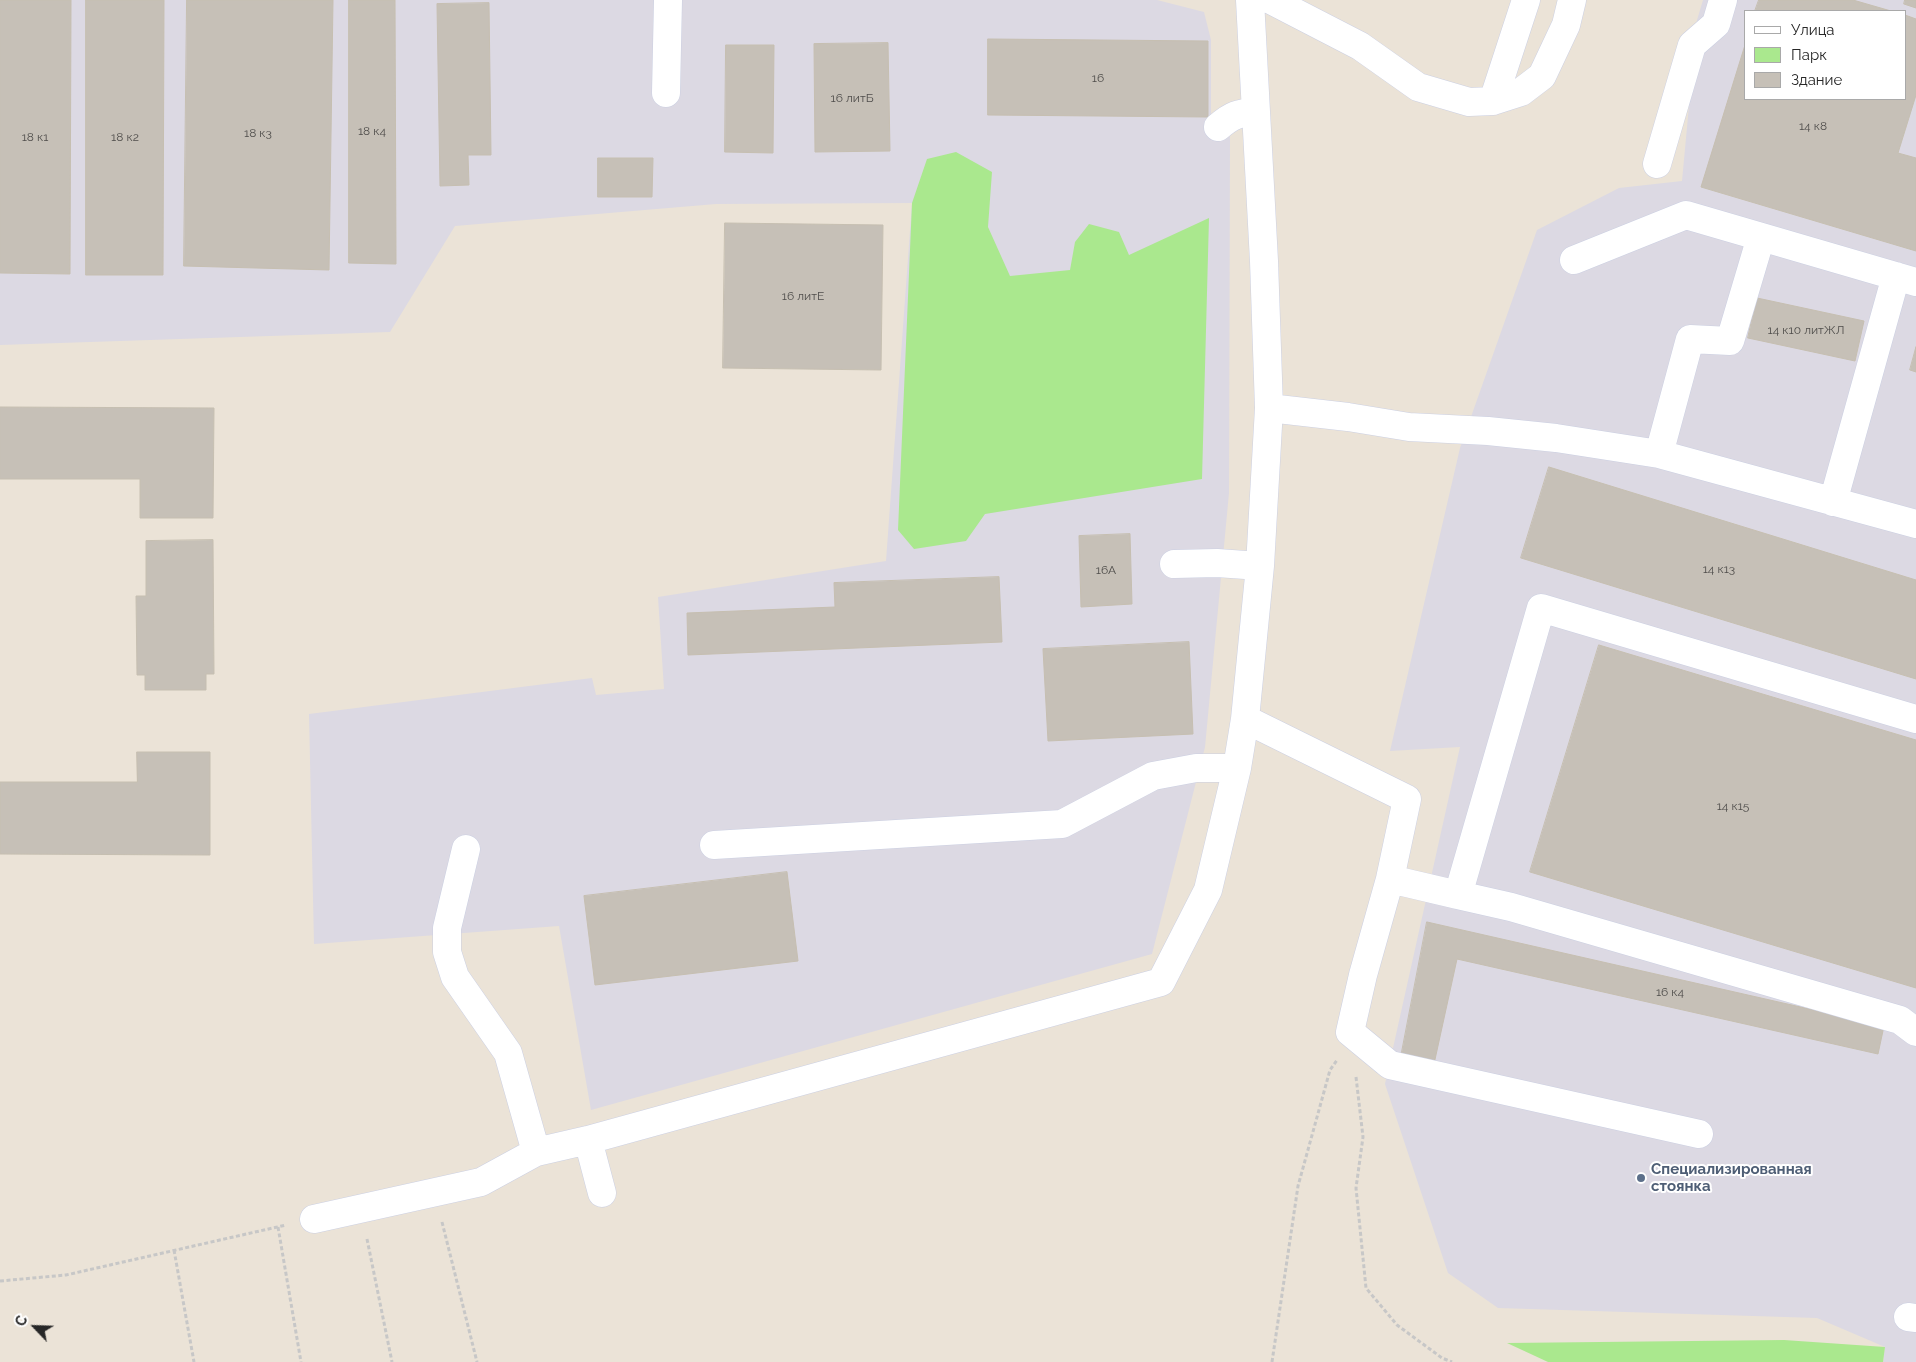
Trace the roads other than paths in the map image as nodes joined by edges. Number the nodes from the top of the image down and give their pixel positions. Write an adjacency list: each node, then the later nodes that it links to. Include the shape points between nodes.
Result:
1 (668, 0): 7 (street)
2 (1250, 0): 9 (street)
3 (1270, 0): 8 (street, via 1360,46 1418,87 1469,102)
4 (1526, 0): 8 (street)
5 (1572, 0): 8 (street, via 1566,25 1542,76 1520,92)
6 (1723, 0): 11 (street, via 1716,24 1692,45)
7 (666, 93)
8 (1493, 101)
9 (1256, 112): 10 (street, via 1240,113); 15 (street)
10 (1218, 127)
11 (1657, 164)
12 (1761, 237): 13 (street, via 1686,215); 14 (street); 16 (street, via 1730,341 1690,339)
13 (1574, 260)
14 (1906, 279): 17 (street)
15 (1269, 408): 16 (street, via 1348,416 1408,427 1556,438); 20 (street)
16 (1659, 454): 17 (street)
17 (1833, 502): 18 (street)
18 (1916, 524)
19 (1174, 564): 20 (street)
20 (1260, 566): 21 (street)
21 (1245, 719): 23 (street); 26 (street, via 1407,799)
22 (1916, 719): 27 (street, via 1541,608)
23 (1237, 768): 24 (street, via 1196,768 1153,776 1062,824); 30 (street, via 1208,890 1161,982)
24 (714, 845)
25 (466, 849): 31 (street, via 447,928 447,952 455,977 508,1053)
26 (1390, 879): 27 (street); 29 (street, via 1350,1032 1390,1066)
27 (1458, 895): 28 (street, via 1511,907 1900,1020)
28 (1916, 1032)
29 (1699, 1134)
30 (588, 1140): 31 (street); 32 (street)
31 (536, 1152): 33 (street, via 481,1182)
32 (602, 1193)
33 (314, 1219)

